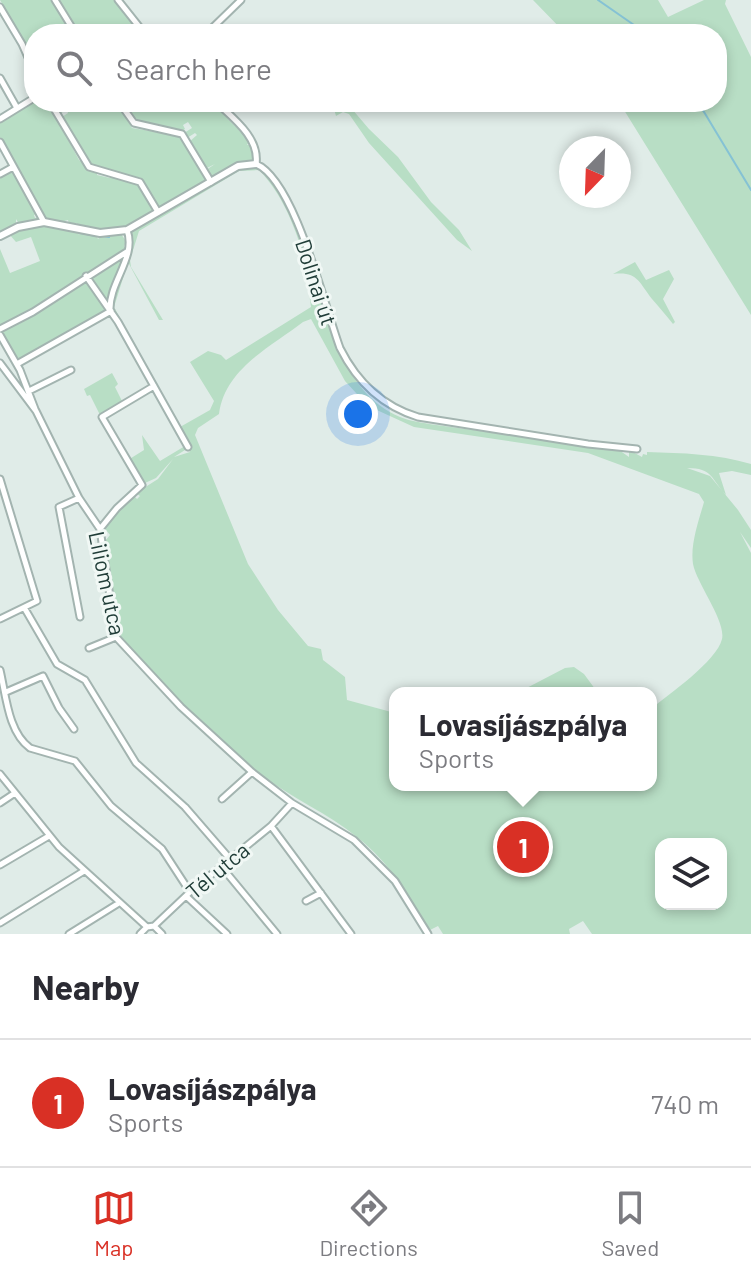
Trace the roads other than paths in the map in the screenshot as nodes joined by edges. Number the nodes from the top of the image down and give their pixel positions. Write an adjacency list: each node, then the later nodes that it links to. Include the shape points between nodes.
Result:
1 (55, 0): 5 (street)
2 (118, 0): 6 (street)
3 (241, 0): 7 (street)
4 (0, 7): 8 (street)
5 (70, 24)
6 (136, 24)
7 (216, 24)
8 (24, 48)
9 (0, 78): 11 (street)
10 (24, 104): 11 (street)
11 (17, 108): 15 (street)
12 (56, 112): 21 (street, via 89,167 141,183)
13 (126, 112): 20 (street, via 134,123 183,136)
14 (226, 112): 17 (street, via 252,142)
15 (0, 119)
16 (0, 142): 18 (street)
17 (256, 164): 20 (street, via 238,166); 36 (street, Dolinai út, via 278,185 299,226 347,362 380,399 402,412 441,421)
18 (13, 167): 19 (street); 22 (street)
19 (0, 174)
20 (211, 182): 21 (street)
21 (158, 212): 23 (street)
22 (44, 222): 23 (street, via 103,234); 24 (street)
23 (127, 230): 25 (street)
24 (0, 236)
25 (128, 251): 26 (street); 27 (street)
26 (86, 276): 27 (street); 28 (street)
27 (111, 311): 30 (street); 32 (street)
28 (0, 332): 30 (street)
29 (0, 363): 34 (street, Liliom utca)
30 (17, 364): 33 (street)
31 (71, 370): 33 (street)
32 (154, 386): 35 (street); 39 (street, via 102,417 142,485)
33 (29, 391): 34 (street)
34 (36, 411): 38 (street, Liliom utca)
35 (188, 447)
36 (637, 449)
37 (0, 479): 40 (street, via 37,601)
38 (79, 498): 39 (street, Liliom utca); 41 (street, via 59,507)
39 (100, 529): 43 (street, Liliom utca)
40 (25, 609): 42 (street); 56 (street, via 57,664 85,680 136,763 191,813)
41 (80, 617)
42 (0, 619)
43 (116, 637): 44 (street); 48 (street, Liliom utca)
44 (89, 648)
45 (0, 670): 46 (street)
46 (6, 692): 47 (street, via 43,676); 61 (street, via 24,744 78,763 111,806 162,849)
47 (74, 729)
48 (252, 772): 51 (street); 53 (street, Liliom utca)
49 (0, 774): 50 (street)
50 (15, 793): 52 (street); 55 (street)
51 (222, 799)
52 (0, 803)
53 (292, 803): 54 (street, Tél utca); 72 (street, Liliom utca, via 354,840 395,881)
54 (271, 826): 56 (street, Tél utca); 60 (street)
55 (49, 836): 57 (street); 59 (street)
56 (230, 859): 58 (street, Tél utca)
57 (0, 865)
58 (221, 866): 61 (street, Tél utca); 70 (street)
59 (84, 871): 63 (street); 64 (street)
60 (321, 893): 62 (street); 71 (street)
61 (188, 894): 65 (street, Tél utca); 69 (street)
62 (306, 901)
63 (119, 903): 65 (street); 66 (street)
64 (0, 923)
65 (151, 926): 67 (street, Tél utca); 68 (street)
66 (69, 934)
67 (140, 934)
68 (162, 934)
69 (227, 934)
70 (277, 934)
71 (351, 934)
72 (428, 934)

